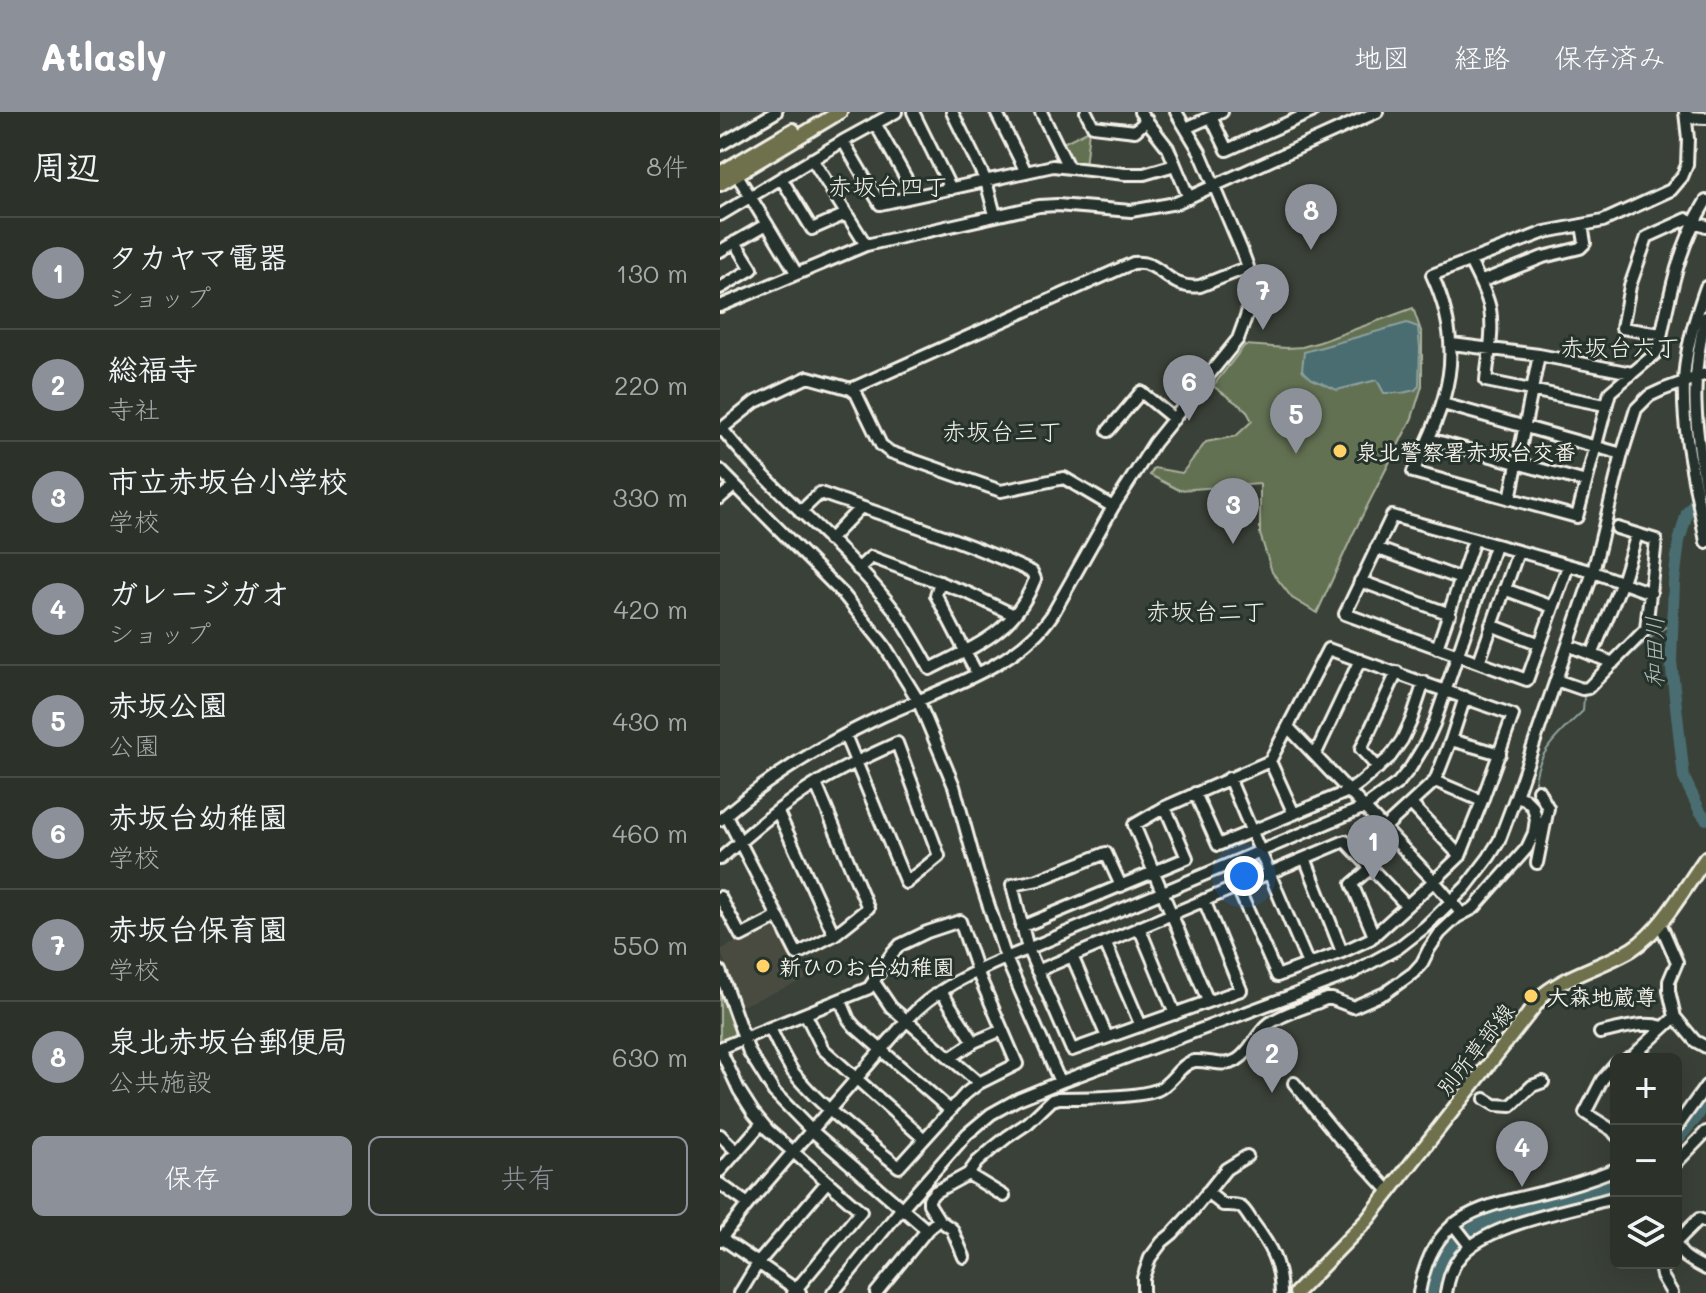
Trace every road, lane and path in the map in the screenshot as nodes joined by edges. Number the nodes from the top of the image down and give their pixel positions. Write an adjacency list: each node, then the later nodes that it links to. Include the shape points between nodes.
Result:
1 (776, 112): 21 (street)
2 (823, 112): 25 (main road)
3 (840, 112): 25 (main road)
4 (896, 112): 18 (street)
5 (913, 112): 32 (street)
6 (952, 112): 29 (street)
7 (996, 112): 26 (street)
8 (1041, 112): 24 (street)
9 (1086, 112): 15 (street, via 1093,126 1135,131)
10 (1176, 112): 19 (street)
11 (1312, 112): 13 (street, via 1227,150)
12 (1377, 112): 16 (street)
13 (1217, 114): 19 (street)
14 (1686, 114): 17 (street); 42 (street, via 1687,165 1671,190)
15 (1144, 116): 23 (street)
16 (1356, 116): 31 (street)
17 (1706, 118)
18 (875, 123): 20 (street); 33 (street)
19 (1186, 128): 31 (street)
20 (843, 141): 22 (street); 33 (street, via 880,204)
21 (720, 145)
22 (812, 159): 28 (street); 37 (street)
23 (1175, 165): 24 (street, via 1134,174); 35 (street)
24 (1068, 167): 26 (street)
25 (735, 170): 27 (main road); 30 (main road); 34 (street)
26 (1026, 172): 29 (street)
27 (720, 173)
28 (781, 178): 34 (street); 37 (street, via 812,229)
29 (986, 181): 32 (street); 39 (street)
30 (720, 184)
31 (1215, 186): 35 (street); 48 (street)
32 (951, 189): 33 (street)
33 (916, 196)
34 (750, 197): 38 (street); 41 (street)
35 (1189, 198): 39 (street, via 1154,209 1057,205)
36 (1706, 201): 40 (street)
37 (846, 214): 45 (street)
38 (720, 215)
39 (995, 215): 45 (street)
40 (1693, 221): 43 (street); 55 (street); 55 (street, via 1647,237 1630,286 1622,328)
41 (767, 224): 44 (street); 49 (street)
42 (1582, 225): 47 (street, via 1545,232); 50 (street, via 1583,246)
43 (1706, 226)
44 (735, 242): 46 (street); 52 (street, via 752,269)
45 (866, 245): 49 (street)
46 (720, 251)
47 (1470, 261): 50 (street); 56 (street, via 1432,275 1447,311)
48 (1248, 267): 61 (street, via 1193,287 1175,283 1147,263 1133,263); 65 (street, via 1250,301 1238,339)
49 (797, 274): 53 (street)
50 (1480, 282): 57 (street, via 1491,313)
51 (1706, 287): 60 (street, via 1693,327)
52 (720, 288): 53 (street)
53 (724, 304)
54 (1706, 317): 60 (street)
55 (1661, 334): 59 (street, via 1655,354)
56 (1452, 344): 57 (street); 63 (street)
57 (1489, 350): 58 (street); 62 (street, via 1486,381)
58 (1539, 355): 59 (street); 62 (street)
59 (1632, 373): 64 (street, via 1610,392)
60 (1695, 378): 71 (street, via 1649,396 1636,409); 74 (street)
61 (851, 389): 67 (street, via 808,377 755,402); 81 (street, via 890,452 1001,491 1064,478)
62 (1533, 390): 64 (street); 66 (street)
63 (1443, 404): 66 (street); 69 (street)
64 (1605, 405): 70 (street)
65 (1174, 419): 68 (street, via 1141,392); 81 (street)
66 (1525, 427): 70 (street); 72 (street)
67 (721, 429): 82 (street)
68 (1108, 431)
69 (1429, 439): 72 (street); 79 (street, via 1413,472)
70 (1595, 446): 71 (street); 75 (street)
71 (1622, 454): 93 (street)
72 (1516, 463): 75 (street); 79 (street)
73 (720, 470): 76 (street)
74 (1699, 477): 77 (street); 87 (street)
75 (1586, 482): 79 (street, via 1577,517)
76 (734, 486): 78 (street); 119 (street, via 844,595)
77 (1706, 489)
78 (720, 498)
79 (1510, 499)
80 (861, 507): 82 (street, via 820,493); 85 (street); 102 (street, via 1032,572 1035,579 1028,598)
81 (1113, 507): 114 (street, via 1042,630)
82 (800, 512): 85 (street)
83 (1617, 528): 84 (street)
84 (1637, 534): 97 (street); 99 (street, via 1656,540)
85 (829, 540): 92 (street)
86 (1474, 540): 88 (street); 89 (street, via 1392,516); 94 (street)
87 (1706, 542)
88 (1495, 546): 90 (street); 108 (street)
89 (1376, 548): 94 (street); 95 (street)
90 (1518, 552): 91 (street); 98 (street)
91 (1568, 566): 93 (street); 100 (street)
92 (858, 569): 96 (street, via 871,557); 107 (street, via 897,613 930,669)
93 (1593, 572): 97 (street); 105 (street)
94 (1461, 579): 101 (street)
95 (1360, 581): 101 (street); 106 (street, via 1345,614)
96 (940, 582): 102 (street); 107 (street, via 936,595)
97 (1622, 582): 99 (street); 109 (street)
98 (1504, 589): 100 (street); 103 (street)
99 (1651, 593): 112 (street, via 1646,629)
100 (1553, 607): 104 (street)
101 (1450, 614): 106 (street)
102 (1014, 615): 107 (street, via 993,636)
103 (1491, 625): 104 (street); 111 (street)
104 (1540, 644): 111 (street, via 1527,680)
105 (1568, 645): 109 (street); 115 (street)
106 (1437, 648): 108 (street)
107 (965, 651): 114 (street)
108 (1458, 655): 111 (street); 117 (street)
109 (1592, 655): 112 (street)
110 (1360, 660): 113 (street); 120 (street, via 1328,649); 124 (street)
111 (1479, 662)
112 (1613, 663): 115 (street, via 1588,688)
113 (1397, 672): 116 (street); 127 (street, via 1361,749)
114 (977, 674): 119 (street)
115 (1556, 680): 134 (street)
116 (1424, 682): 117 (street); 127 (street, via 1402,740)
117 (1445, 689): 118 (street); 138 (street, via 1411,767)
118 (1465, 697): 122 (street); 123 (street, via 1513,715)
119 (918, 700): 121 (street); 174 (street, via 954,786)
120 (1288, 727): 124 (street); 126 (street)
121 (845, 735): 125 (street); 141 (street)
122 (1451, 740): 123 (street); 129 (street)
123 (1500, 754): 135 (street)
124 (1315, 755): 132 (street)
125 (856, 761): 125 (street, via 895,856 906,883 939,856 897,743); 130 (street)
126 (1270, 761): 128 (street); 140 (street)
127 (1378, 768): 132 (street)
128 (1229, 778): 133 (street); 143 (street)
129 (1435, 781): 135 (street); 136 (street)
130 (816, 784): 139 (street); 168 (street, via 868,908)
131 (1538, 790): 145 (street, via 1548,808 1537,863)
132 (1349, 791): 138 (street); 140 (street)
133 (1195, 793): 137 (street); 143 (street, via 1218,845)
134 (1516, 796): 145 (street, via 1533,807 1536,819); 160 (street, via 1499,841)
135 (1482, 801): 147 (street)
136 (1411, 804): 142 (street); 147 (street)
137 (1165, 807): 152 (street, via 1134,825); 152 (street, via 1187,858)
138 (1365, 807): 142 (street); 146 (street)
139 (778, 812): 144 (street); 168 (street)
140 (1294, 814): 143 (street)
141 (723, 818): 144 (street)
142 (1384, 828): 154 (street)
143 (1252, 830): 146 (street)
144 (740, 842): 150 (street); 164 (street)
145 (1527, 848): 163 (street, via 1474,908)
146 (1260, 851): 153 (street); 157 (street)
147 (1460, 856): 154 (street)
148 (1305, 858): 151 (street, via 1345,841); 153 (street); 172 (street)
149 (1706, 858): 165 (main road, 別所草部線)
150 (720, 859)
151 (1371, 868): 161 (street); 169 (street, via 1352,884)
152 (1154, 872): 155 (street); 157 (street)
153 (1270, 872): 156 (street); 175 (street)
154 (1434, 881): 160 (street); 161 (street)
155 (1121, 886): 166 (street); 166 (street, via 1106,853 1012,885)
156 (1237, 886): 159 (street); 175 (street, via 1277,976)
157 (1163, 892): 162 (street); 171 (street)
158 (720, 897): 164 (street, via 741,936)
159 (1204, 900): 162 (street); 182 (street, via 1241,990)
160 (1452, 901): 163 (street); 183 (street, via 1381,958)
161 (1406, 905): 169 (street)
162 (1172, 913): 167 (street); 182 (street)
163 (1462, 914): 186 (street, via 1440,933 1413,973 1385,993 1353,1007 1326,999)
164 (778, 917): 168 (street, via 797,954)
165 (1660, 923): 187 (street, via 1677,962 1669,981); 229 (main road, 別所草部線, via 1634,948 1544,994)
166 (1021, 927): 171 (street)
167 (1139, 927): 170 (street); 184 (street)
168 (834, 935)
169 (1374, 936): 172 (street)
170 (1105, 942): 173 (street); 189 (street)
171 (1028, 949): 174 (street); 178 (street)
172 (1342, 952): 175 (street)
173 (1072, 956): 178 (street); 195 (street)
174 (1006, 958): 177 (street); 204 (street)
175 (1308, 964)
176 (720, 971): 194 (street)
177 (977, 971): 179 (street, via 960,921 900,945); 180 (street); 192 (street)
178 (1037, 971): 195 (street, via 1072,1050)
179 (874, 982): 181 (street); 188 (street)
180 (941, 991): 188 (street); 196 (street)
181 (841, 1001): 185 (street); 199 (street, via 849,1020)
182 (1208, 1001): 184 (street)
183 (1281, 1001): 186 (street); 204 (street)
184 (1175, 1014): 189 (street)
185 (806, 1015): 191 (street); 203 (street, via 823,1049)
186 (1288, 1015): 225 (street, via 1270,1023 1235,1062 1194,1061 1159,1090 1052,1100)
187 (1675, 1017): 190 (street); 197 (street)
188 (907, 1020): 199 (street); 201 (street)
189 (1141, 1026): 195 (street)
190 (1663, 1027): 193 (street); 200 (street)
191 (770, 1028): 194 (street); 210 (street, via 791,1069)
192 (1002, 1030): 196 (street); 206 (street, via 1017,1064)
193 (1600, 1033)
194 (744, 1037): 198 (street); 215 (street, via 774,1092)
195 (1107, 1037)
196 (974, 1042): 201 (street)
197 (1706, 1047)
198 (720, 1048): 212 (street)
199 (881, 1050): 203 (street); 211 (street)
200 (1636, 1053)
201 (950, 1058): 206 (street)
202 (1610, 1071): 214 (street, via 1585,1113)
203 (855, 1079): 210 (street); 218 (street)
204 (1060, 1082): 233 (street, via 991,1114)
205 (1543, 1082): 209 (street, via 1511,1106)
206 (979, 1083): 211 (street)
207 (1294, 1083): 229 (street)
208 (1706, 1086): 213 (street)
209 (1485, 1099)
210 (830, 1109): 215 (street); 218 (street, via 899,1167)
211 (950, 1110): 218 (street)
212 (762, 1123): 219 (street); 220 (street)
213 (1678, 1125)
214 (1610, 1129)
215 (811, 1130): 220 (street); 233 (street)
216 (1706, 1132): 222 (street)
217 (720, 1135): 219 (street)
218 (923, 1138)
219 (737, 1152): 223 (street)
220 (793, 1152): 226 (street); 232 (street)
221 (1247, 1156): 228 (street, via 1226,1169)
222 (1682, 1157)
223 (720, 1171)
224 (1610, 1171): 236 (street, via 1497,1203)
225 (968, 1174): 230 (street); 234 (street, via 929,1199)
226 (827, 1182): 241 (street); 244 (street, via 861,1211)
227 (720, 1184): 232 (street)
228 (1207, 1192): 248 (street, via 1150,1258); 249 (street, via 1223,1205 1242,1207 1264,1237 1275,1255)
229 (1390, 1192): 250 (main road, 別所草部線)
230 (1004, 1196)
231 (1610, 1199): 239 (street, via 1510,1226)
232 (748, 1204): 238 (street)
233 (902, 1208): 237 (street); 246 (street)
234 (939, 1220): 237 (street); 240 (street, via 952,1229)
235 (1706, 1222): 243 (street, via 1699,1219 1676,1242 1678,1250)
236 (1453, 1224): 239 (street); 251 (street, via 1428,1258)
237 (927, 1230): 247 (street)
238 (721, 1238): 241 (street)
239 (1470, 1246): 252 (street, via 1457,1259)
240 (964, 1257)
241 (758, 1263): 244 (street); 245 (street)
242 (1663, 1269): 253 (street)
243 (1706, 1269)
244 (797, 1292)
245 (740, 1293)
246 (833, 1293)
247 (876, 1293)
248 (1143, 1293)
249 (1281, 1293)
250 (1296, 1293)
251 (1419, 1293)
252 (1446, 1293)
253 (1672, 1293)

